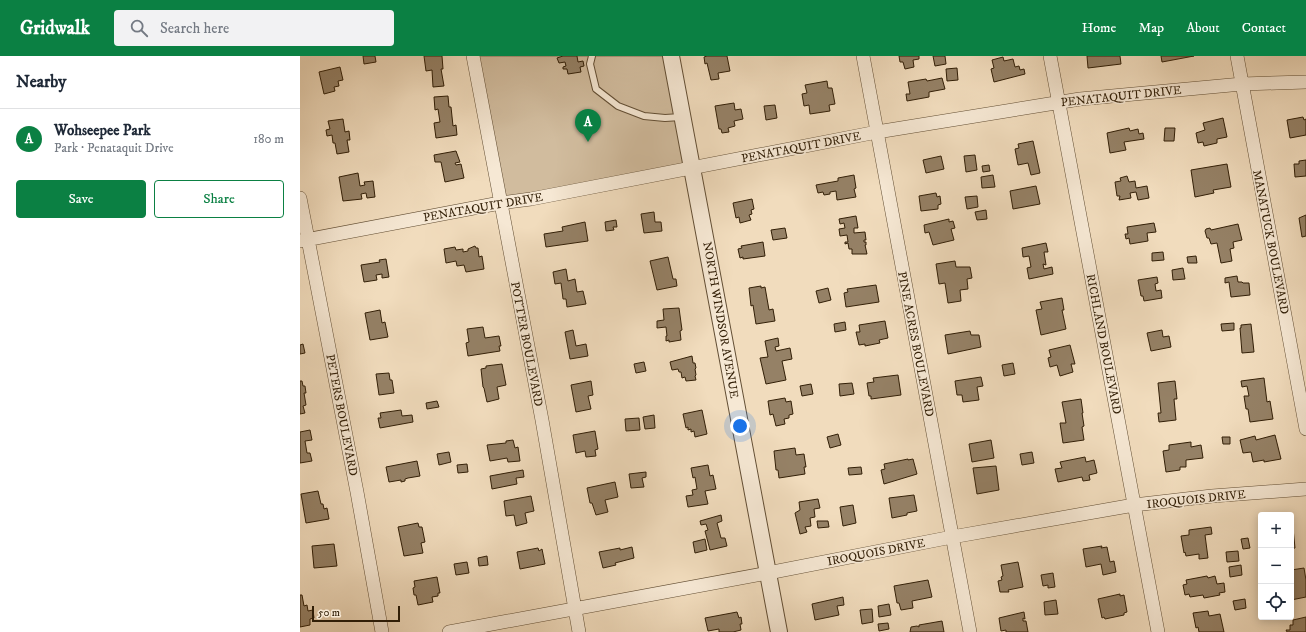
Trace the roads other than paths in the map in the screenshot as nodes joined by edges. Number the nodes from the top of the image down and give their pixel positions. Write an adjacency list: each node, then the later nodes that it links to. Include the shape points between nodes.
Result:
1 (473, 56): 14 (street, POTTER BOULEVARD)
2 (592, 56): 10 (lane, via 590,64 596,88 618,106 644,116)
3 (671, 56): 10 (street, NORTH WINDSOR AVENUE)
4 (863, 56): 11 (street, PINE ACRES BOULEVARD)
5 (1050, 56): 9 (street, RICHLAND BOULEVARD)
6 (1237, 56): 8 (street, MANATUCK BOULEVARD)
7 (1306, 82): 8 (street, PENATAQUIT DRIVE)
8 (1242, 84): 9 (street, PENATAQUIT DRIVE); 16 (street, MANATUCK BOULEVARD)
9 (1059, 103): 11 (street, PENATAQUIT DRIVE); 18 (street, RICHLAND BOULEVARD)
10 (683, 116): 12 (street, NORTH WINDSOR AVENUE)
11 (877, 132): 12 (street, PENATAQUIT DRIVE); 19 (street, PINE ACRES BOULEVARD)
12 (692, 168): 14 (street, PENATAQUIT DRIVE); 20 (street, NORTH WINDSOR AVENUE)
13 (300, 198): 15 (street, PETERS BOULEVARD)
14 (500, 203): 15 (street, PENATAQUIT DRIVE); 21 (street, POTTER BOULEVARD)
15 (304, 240): 22 (street, PETERS BOULEVARD, via 357,492)
16 (1306, 429)
17 (1306, 488): 18 (street, IROQUOIS DRIVE)
18 (1134, 505): 19 (street, IROQUOIS DRIVE); 27 (street, RICHLAND BOULEVARD)
19 (952, 537): 20 (street, IROQUOIS DRIVE); 26 (street, PINE ACRES BOULEVARD)
20 (768, 573): 21 (street, IROQUOIS DRIVE); 25 (street, NORTH WINDSOR AVENUE)
21 (575, 609): 23 (street, IROQUOIS DRIVE); 24 (street, POTTER BOULEVARD)
22 (382, 632)
23 (449, 632)
24 (579, 632)
25 (779, 632)
26 (970, 632)
27 (1158, 632)

